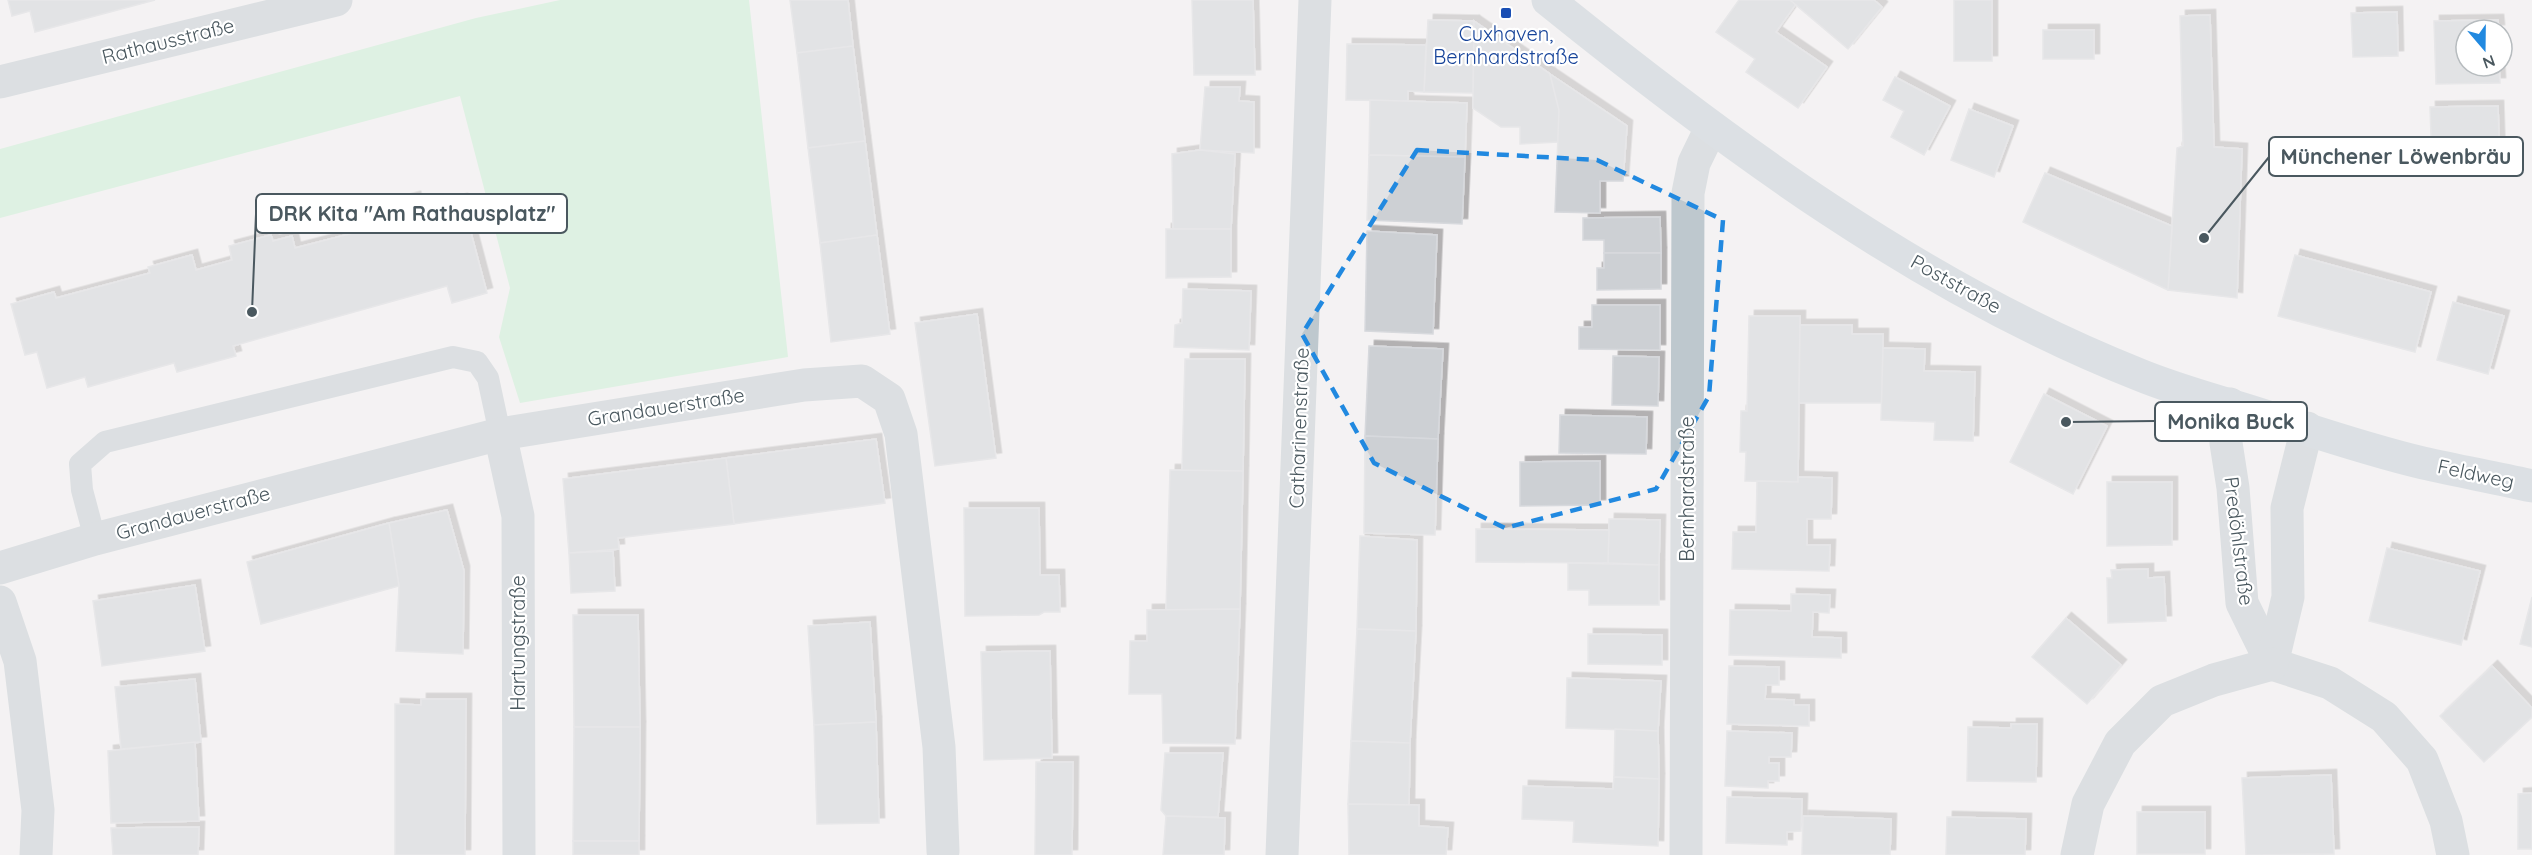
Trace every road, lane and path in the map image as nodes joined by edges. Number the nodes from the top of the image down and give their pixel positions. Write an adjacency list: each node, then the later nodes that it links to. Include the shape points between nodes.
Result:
1 (336, 0): 4 (street, Rathausstraße)
2 (1316, 0): 18 (street, Catharinenstraße)
3 (1548, 0): 5 (street, Poststraße)
4 (0, 82)
5 (1711, 128): 6 (street, Poststraße, via 1874,238 2026,324 2141,376); 19 (street, Bernhardstraße, via 1694,163 1688,194)
6 (2230, 404): 7 (street, Poststraße); 14 (street, Predöhlstraße, via 2226,443 2242,603)
7 (2307, 428): 9 (street, Poststraße); 14 (street, via 2287,508 2288,597)
8 (500, 434): 11 (street, Grandauerstraße); 11 (lane, via 488,378 477,362 453,357 105,442 80,464); 15 (street, Grandauerstraße, via 804,385 862,381 889,399 901,434 939,747); 17 (street, Hartungstraße, via 518,516)
9 (2420, 462): 10 (street, Feldweg)
10 (2532, 486)
11 (94, 539): 12 (street, Grandauerstraße)
12 (0, 568)
13 (0, 602): 16 (street, via 20,661 38,810)
14 (2272, 664): 20 (street, via 2214,680 2162,701 2120,743 2088,804); 21 (street, via 2331,683 2384,717 2422,760 2446,821)
15 (943, 851)
16 (36, 855)
17 (519, 855)
18 (1282, 855)
19 (1686, 855)
20 (2077, 855)
21 (2453, 855)

